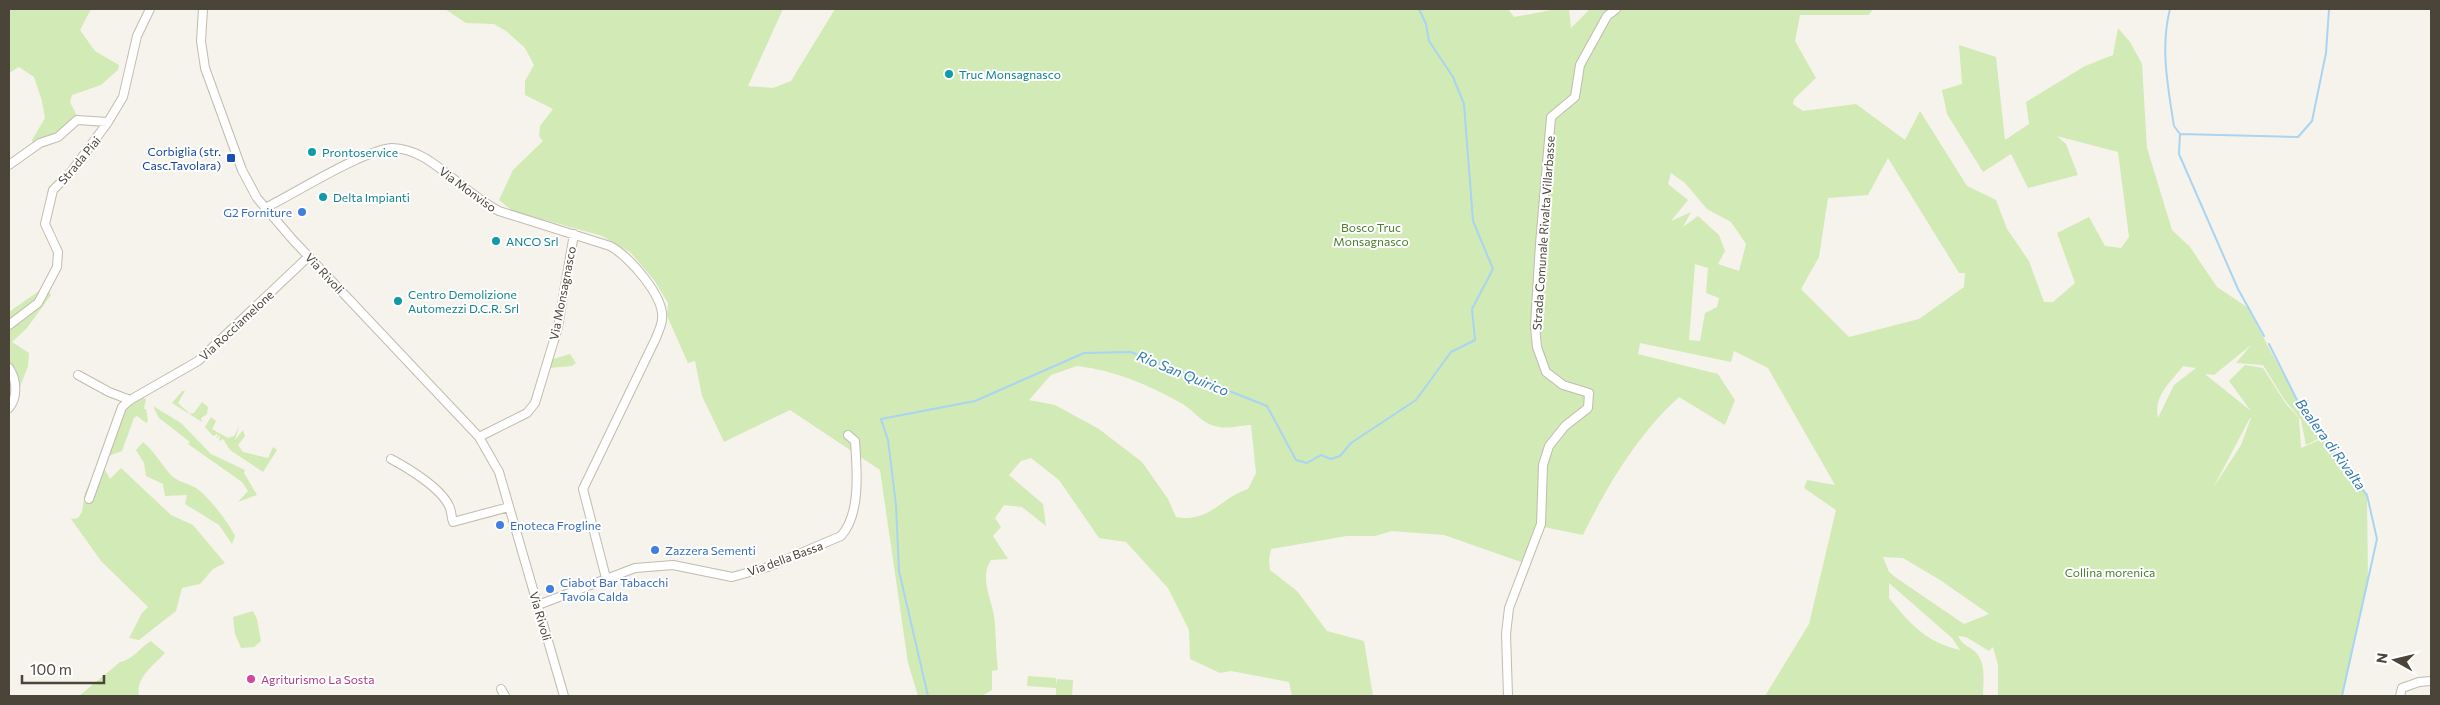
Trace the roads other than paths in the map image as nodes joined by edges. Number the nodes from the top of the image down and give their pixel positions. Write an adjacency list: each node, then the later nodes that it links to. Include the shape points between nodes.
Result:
1 (150, 9): 4 (street, Strada Piai, via 137,36 123,97)
2 (203, 9): 6 (street, Via Rivoli, via 201,40 205,68 242,170)
3 (1616, 9): 25 (street, Strada Comunale Rivalta Villarbasse, via 1606,16 1580,65 1575,96 1551,117 1539,253 1537,347 1546,372 1563,385 1589,393 1588,408 1565,426 1549,446 1543,465 1541,524 1509,608 1506,634)
4 (108, 122): 5 (street, via 77,120 58,137 40,143); 9 (street, Strada Piai, via 72,172 53,190 45,224 58,252 57,267 38,303)
5 (9, 165)
6 (265, 208): 7 (street, Via Monviso, via 368,154 392,148 423,157 499,212); 8 (street, Via Rivoli)
7 (574, 234): 15 (street, Via Monsagnasco, via 558,327 535,403 527,413); 19 (street, Via Monviso, via 621,252 658,297 662,318 656,338 582,489)
8 (309, 256): 12 (street, Via Rocciamelone, via 198,361); 15 (street, Via Rivoli)
9 (9, 325)
10 (9, 368): 13 (street, via 16,387 15,400)
11 (78, 375): 12 (street)
12 (130, 400): 17 (street, Via Rocciamelone, via 122,407)
13 (9, 408)
14 (848, 434): 19 (street, Via della Bassa, via 855,441 858,482 849,527 841,536 768,567 732,577 673,565 635,568)
15 (478, 437): 18 (street, Via Rivoli, via 499,472)
16 (391, 459): 18 (street, via 412,470 442,497 449,505 453,522)
17 (89, 499)
18 (509, 507): 20 (street, Via Rivoli)
19 (606, 578): 20 (street, Via della Bassa)
20 (538, 605): 24 (street, Via Rivoli)
21 (2431, 681): 26 (street, via 2402,688)
22 (501, 689): 23 (street)
23 (506, 696)
24 (564, 696)
25 (1508, 696)
26 (2400, 696)

